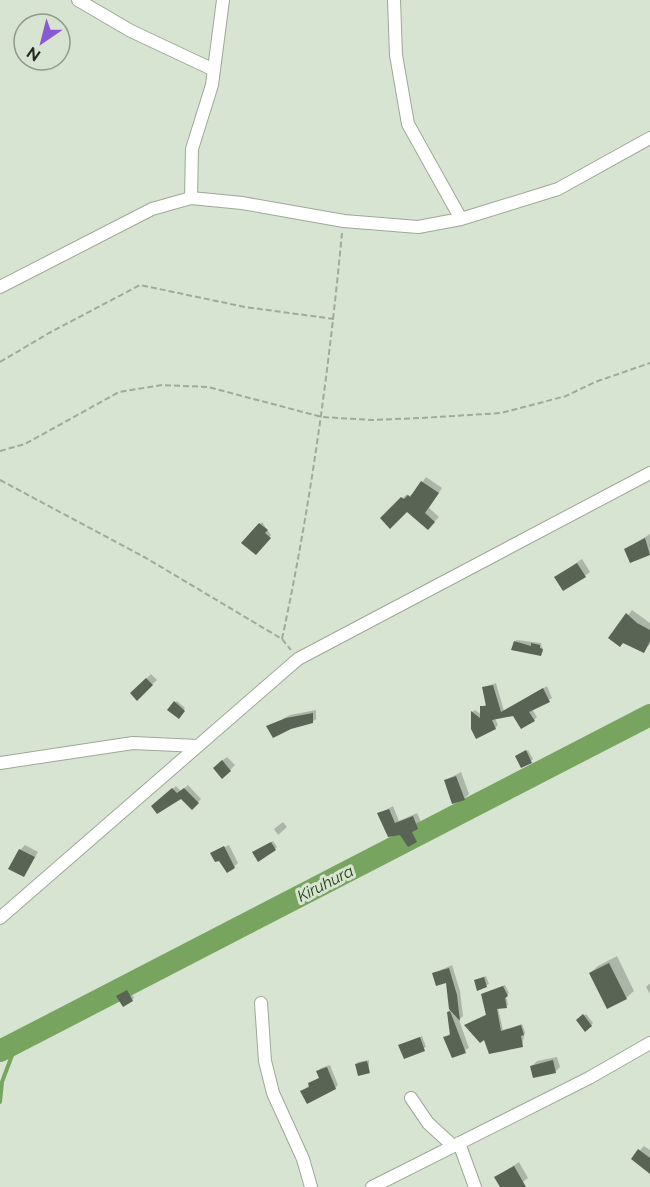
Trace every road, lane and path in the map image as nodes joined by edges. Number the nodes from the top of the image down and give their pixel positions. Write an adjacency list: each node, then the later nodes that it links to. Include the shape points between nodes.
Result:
1 (78, 0): 4 (street)
2 (224, 0): 4 (street)
3 (394, 0): 7 (street, via 396,55 408,124)
4 (214, 70): 6 (street, via 192,149)
5 (650, 138): 7 (street, via 558,189)
6 (191, 198): 8 (street); 9 (street, via 152,209)
7 (461, 219): 8 (street, via 418,227)
8 (344, 221): 10 (path)
9 (0, 287)
10 (334, 320): 11 (path, via 245,307 140,285); 13 (path)
11 (0, 363)
12 (650, 363): 13 (path, via 566,396 501,413 372,420)
13 (322, 417): 14 (path, via 208,387 162,386 119,392 25,444); 17 (path, via 304,539)
14 (0, 451)
15 (650, 473): 18 (street)
16 (0, 480): 17 (path, via 146,558)
17 (282, 639): 18 (path)
18 (298, 659): 19 (street)
19 (198, 746): 20 (street, via 133,743); 21 (street)
20 (0, 763)
21 (0, 918)
22 (261, 1003): 26 (street, via 265,1061 273,1093 303,1159)
23 (650, 1043): 25 (street, via 590,1078)
24 (411, 1098): 25 (street, via 428,1123)
25 (456, 1145): 27 (street); 28 (street)
26 (311, 1187)
27 (372, 1187)
28 (475, 1187)

